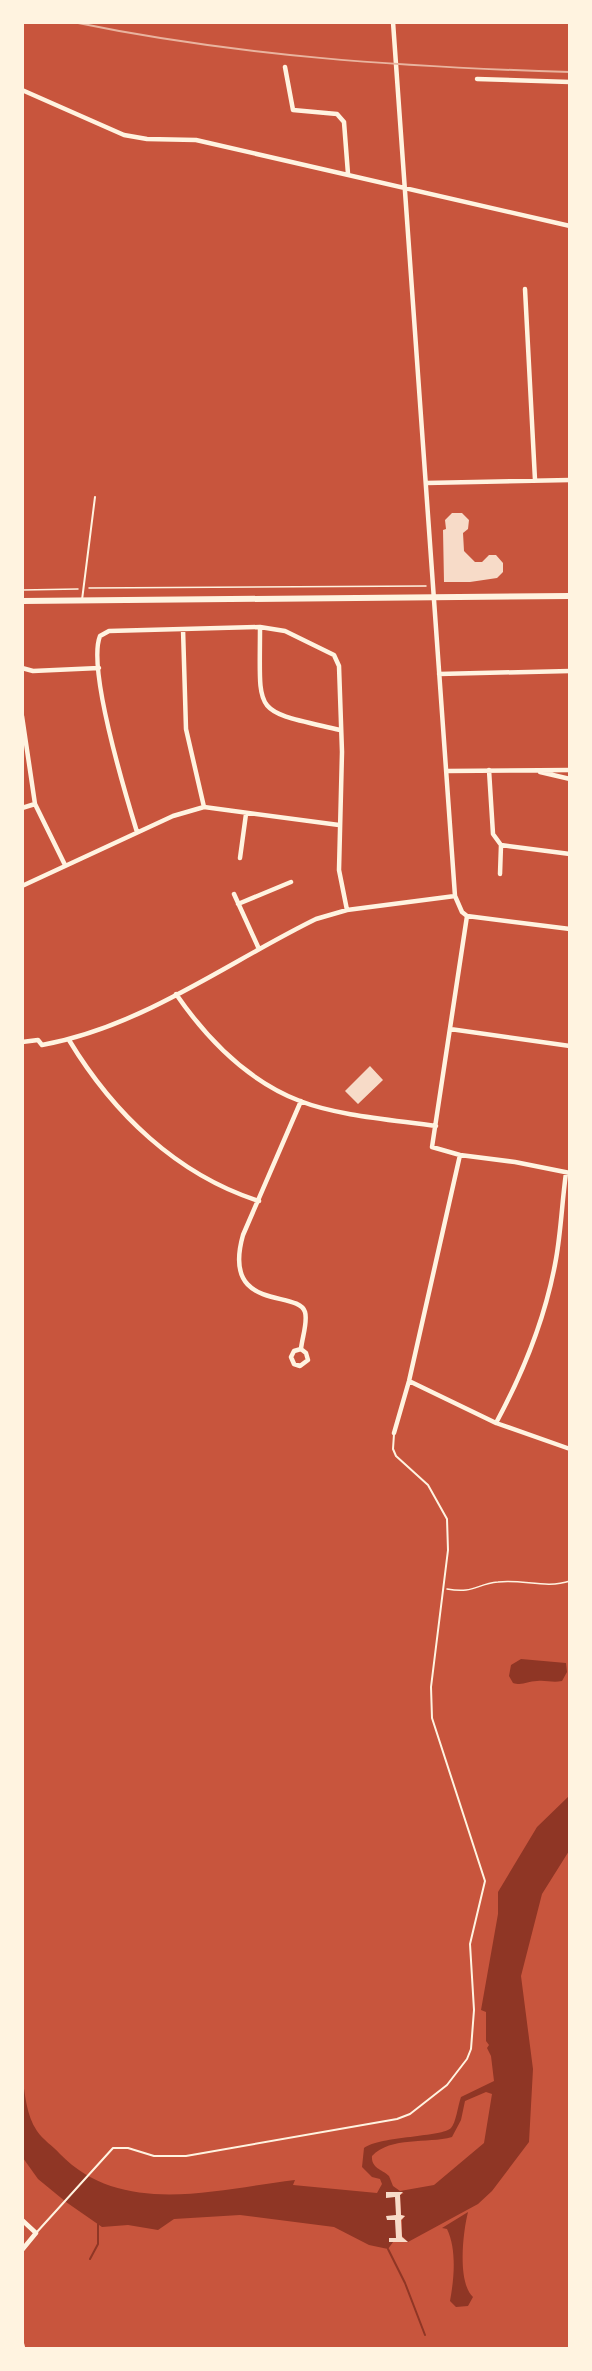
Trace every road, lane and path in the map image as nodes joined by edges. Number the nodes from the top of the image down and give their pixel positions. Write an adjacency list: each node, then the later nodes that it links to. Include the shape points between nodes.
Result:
1 (393, 22): 7 (street)
2 (285, 67): 6 (street, via 293,110 337,114 344,122)
3 (477, 79): 4 (street)
4 (570, 82)
5 (22, 90): 6 (street, via 124,135 196,140)
6 (348, 174): 7 (street)
7 (404, 187): 8 (street); 12 (street)
8 (570, 226)
9 (525, 289): 10 (street)
10 (535, 480): 11 (street); 12 (street)
11 (570, 480)
12 (426, 483): 14 (street)
13 (95, 497): 15 (lane)
14 (433, 586): 15 (path); 18 (street)
15 (83, 588): 16 (path); 19 (lane)
16 (22, 590)
17 (570, 596): 18 (street)
18 (434, 597): 19 (street); 26 (street)
19 (82, 600): 20 (street)
20 (22, 601)
21 (260, 627): 22 (street); 28 (street, via 285,631 334,655 339,666); 28 (street, via 260,691 267,708 280,716)
22 (183, 629): 24 (street, via 103,633 98,641); 36 (street, via 186,729)
23 (22, 668): 24 (street)
24 (99, 668): 40 (street, via 111,745)
25 (570, 671): 26 (street)
26 (440, 674): 32 (street)
27 (22, 716): 29 (street)
28 (340, 730): 39 (street)
29 (23, 735): 35 (street)
30 (489, 770): 32 (street); 33 (street); 41 (street, via 493,834)
31 (570, 770): 33 (street)
32 (447, 771): 49 (street)
33 (533, 771): 34 (street)
34 (570, 779)
35 (35, 804): 37 (street); 44 (street)
36 (204, 807): 38 (street); 40 (street)
37 (22, 808)
38 (246, 814): 39 (street); 43 (street)
39 (339, 825): 51 (street, via 339,870)
40 (137, 832): 44 (street)
41 (501, 845): 42 (street); 45 (street)
42 (570, 854)
43 (240, 858)
44 (65, 865): 47 (street)
45 (500, 874)
46 (291, 882): 50 (street)
47 (22, 886)
48 (234, 894): 50 (street)
49 (455, 896): 51 (street); 52 (street)
50 (238, 904): 54 (street)
51 (347, 910): 54 (street, via 316,919)
52 (468, 916): 53 (street); 56 (street)
53 (570, 929)
54 (259, 949): 55 (street)
55 (176, 994): 57 (street, via 118,1024); 60 (street, via 197,1024 224,1051 262,1081)
56 (450, 1029): 59 (street); 61 (street)
57 (69, 1040): 58 (street, via 42,1045 38,1040); 64 (street, via 103,1091 167,1154 215,1184)
58 (22, 1042)
59 (570, 1046)
60 (301, 1101): 61 (street); 64 (street)
61 (436, 1126): 62 (street, via 432,1147)
62 (460, 1155): 63 (street); 66 (street)
63 (568, 1173): 67 (street, via 556,1260 542,1312 524,1364)
64 (259, 1201): 65 (street, via 243,1235 239,1255 242,1272 255,1292 296,1302 303,1308)
65 (301, 1349)
66 (409, 1381): 67 (street); 68 (street)
67 (496, 1423): 69 (street)
68 (394, 1433): 71 (lane, via 396,1456 428,1485 447,1519)
69 (570, 1449)
70 (570, 1581): 71 (path, via 556,1585 497,1582 469,1592)
71 (444, 1589): 73 (lane, via 431,1688 432,1718 485,1881 470,1944 473,2037 467,2059 431,2099 397,2120 186,2157 154,2156 119,2147 107,2152)
72 (22, 2220): 73 (street)
73 (37, 2231): 74 (street)
74 (22, 2250)
75 (22, 2344): 76 (street)
76 (23, 2349)

